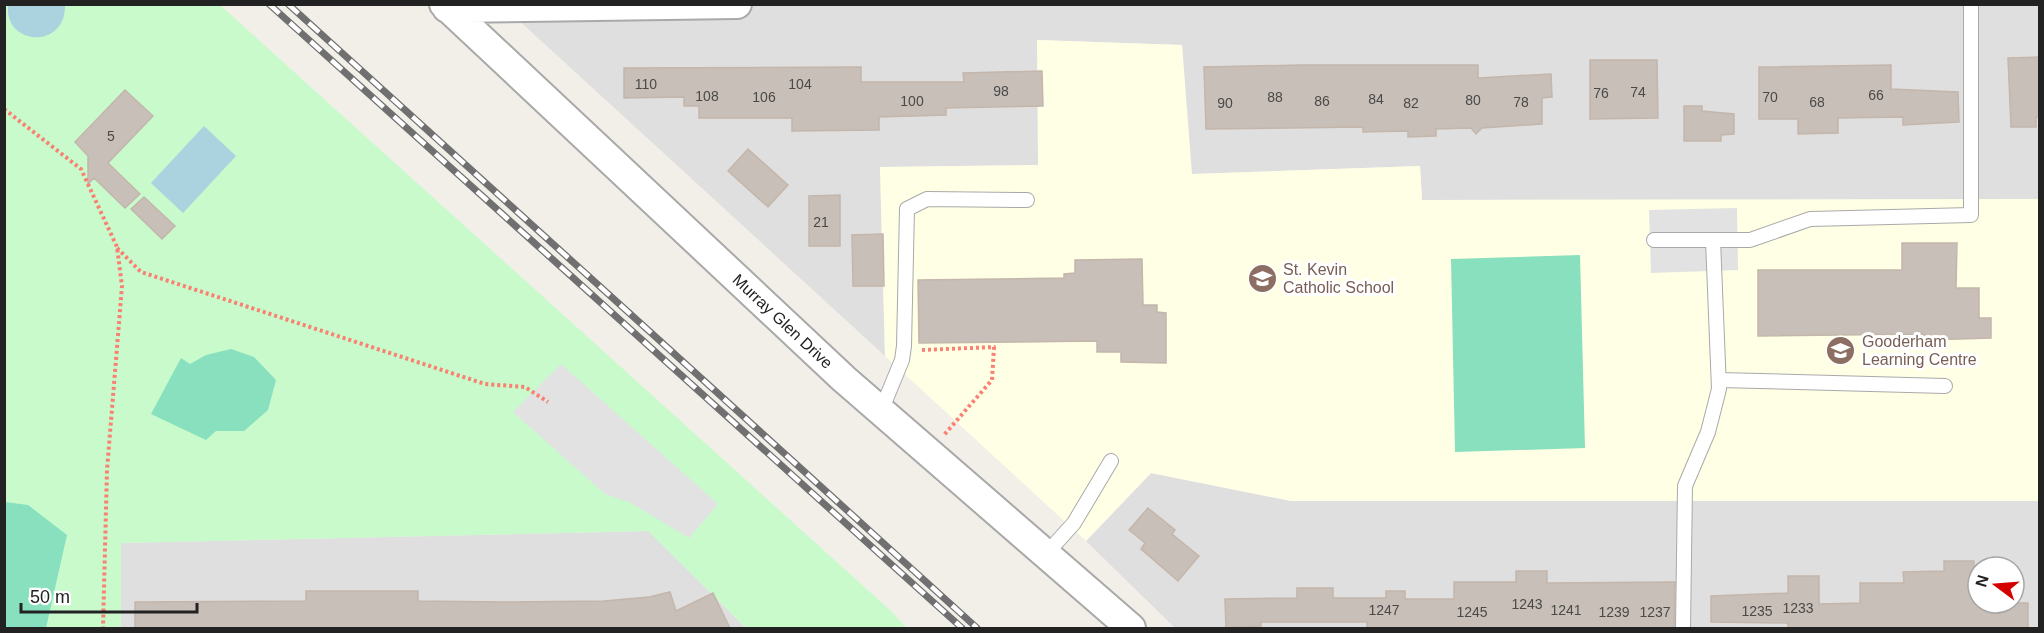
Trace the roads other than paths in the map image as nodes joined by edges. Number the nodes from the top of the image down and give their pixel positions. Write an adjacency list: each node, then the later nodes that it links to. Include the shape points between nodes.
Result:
1 (737, 4): 3 (street)
2 (1971, 4): 6 (lane, via 1971,215 1810,219 1750,240)
3 (446, 6): 9 (street, Murray Glen Drive)
4 (1027, 200): 9 (lane, via 927,199 907,209 903,350)
5 (1654, 240): 6 (lane)
6 (1713, 240): 7 (lane)
7 (1719, 380): 8 (lane); 13 (lane, via 1708,432 1685,486)
8 (1945, 386)
9 (881, 411): 11 (street, Murray Glen Drive)
10 (1111, 461): 11 (lane, via 1074,523)
11 (1046, 554): 12 (street, Murray Glen Drive)
12 (1131, 628)
13 (1683, 628)

